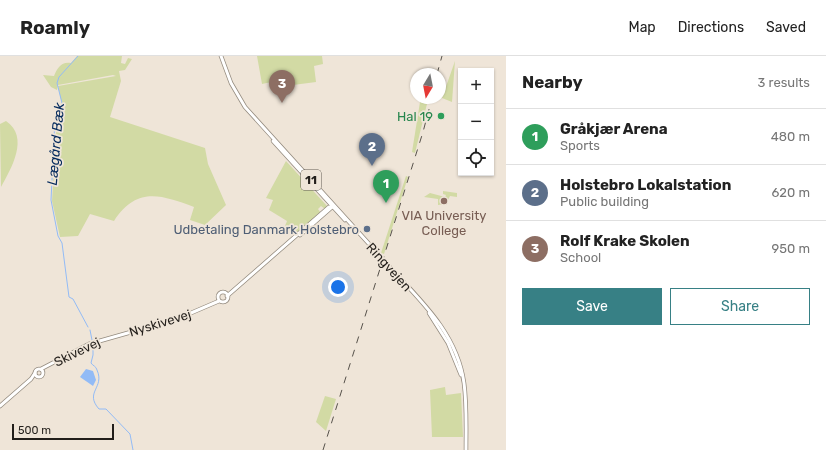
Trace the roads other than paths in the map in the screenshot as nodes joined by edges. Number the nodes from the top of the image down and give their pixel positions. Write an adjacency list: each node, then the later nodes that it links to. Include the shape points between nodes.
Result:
1 (221, 56): 2 (main road, Ringvejen / 11, via 227,76 238,96)
2 (263, 128): 3 (main road, Ringvejen / 11); 4 (main road, Ringvejen / 11)
3 (332, 207): 4 (main road, Ringvejen / 11); 5 (main road, via 254,275)
4 (358, 232): 11 (main road, Ringvejen / 11, bridge, via 443,330 457,363 462,383)
5 (227, 295): 6 (main road, via 225,302); 6 (main road, via 220,293)
6 (219, 300): 7 (main road, Nyskivevej, via 177,319)
7 (107, 338): 8 (main road, Skivevej, via 75,350)
8 (42, 370): 9 (main road, via 41,376); 9 (main road, via 36,369)
9 (36, 375): 10 (main road)
10 (0, 406)
11 (465, 450)

